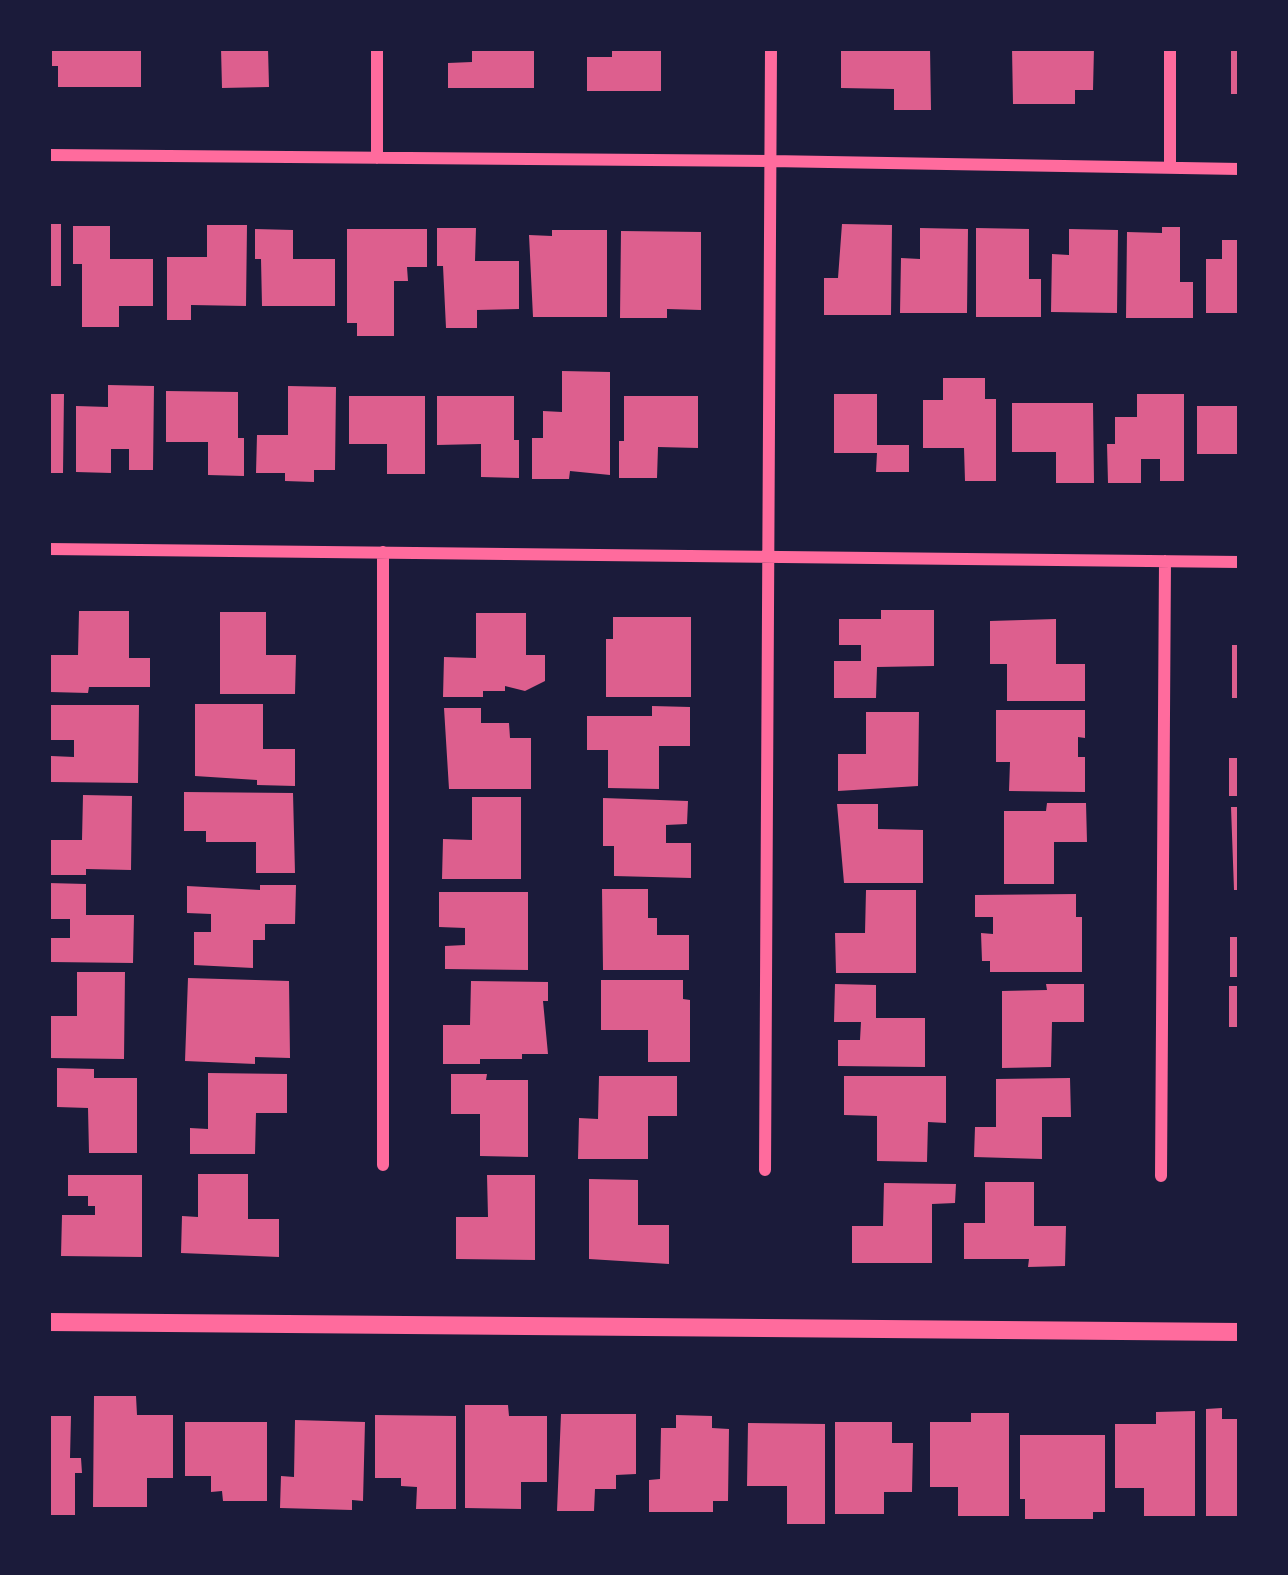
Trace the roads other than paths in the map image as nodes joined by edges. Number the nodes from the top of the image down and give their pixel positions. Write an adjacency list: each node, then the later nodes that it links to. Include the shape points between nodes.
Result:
1 (377, 48): 5 (street)
2 (771, 48): 6 (street)
3 (1170, 48): 7 (street)
4 (48, 155): 5 (street)
5 (377, 158): 6 (street)
6 (770, 160): 7 (street); 11 (street)
7 (1170, 168): 8 (street)
8 (1240, 169)
9 (48, 549): 10 (street)
10 (383, 553): 11 (street); 14 (street)
11 (770, 557): 12 (street); 15 (street)
12 (1165, 561): 13 (street); 16 (street)
13 (1240, 562)
14 (382, 1165)
15 (765, 1170)
16 (1161, 1175)
17 (48, 1322): 18 (street)
18 (1240, 1332)

